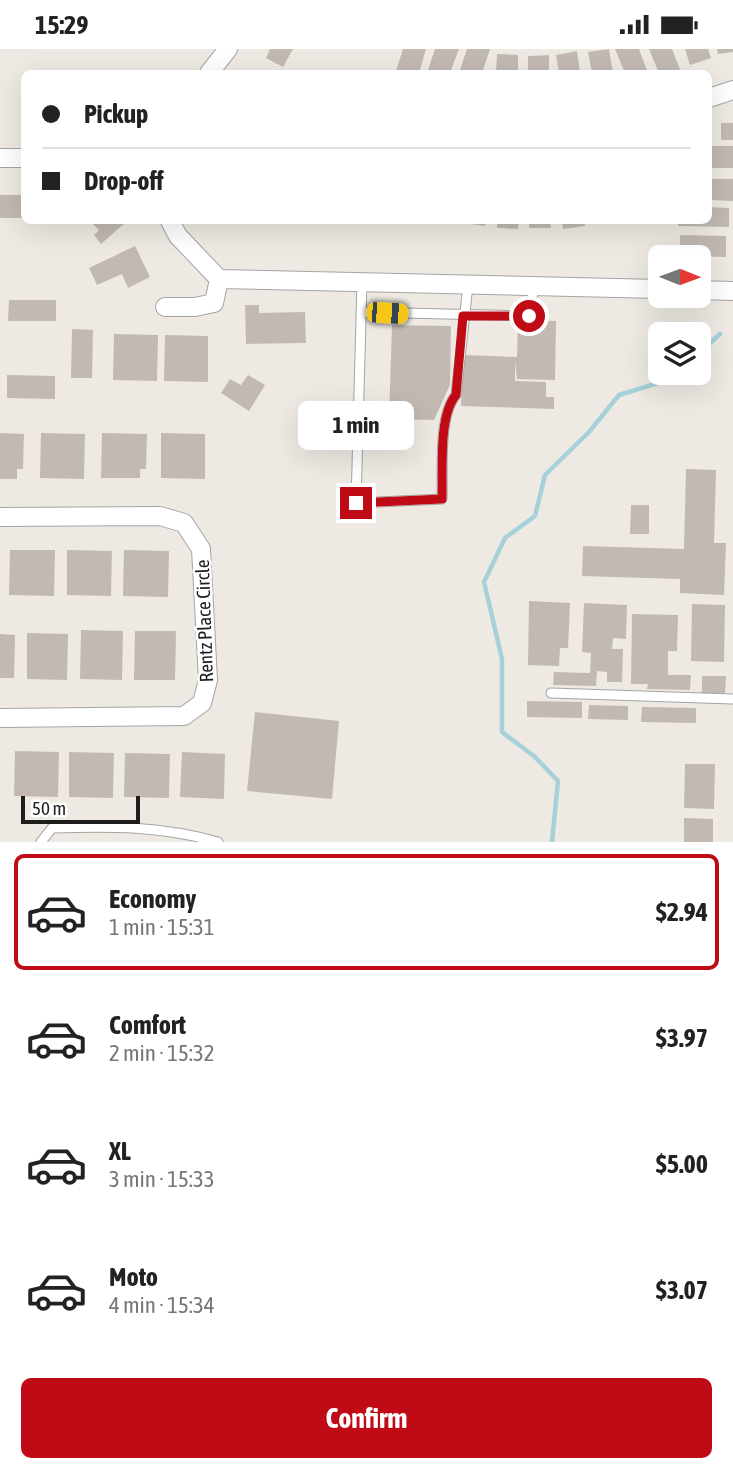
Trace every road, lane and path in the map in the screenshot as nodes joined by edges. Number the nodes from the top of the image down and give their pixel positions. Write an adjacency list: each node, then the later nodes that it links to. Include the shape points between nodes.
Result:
1 (228, 49): 2 (street)
2 (211, 70)
3 (733, 90): 4 (street)
4 (712, 97)
5 (0, 158): 6 (street)
6 (21, 158)
7 (172, 224): 8 (street)
8 (219, 279): 9 (street); 15 (street, via 214,303)
9 (362, 282): 10 (street); 16 (lane)
10 (468, 285): 11 (street); 17 (lane)
11 (534, 286): 12 (street); 17 (lane, via 529,316)
12 (648, 289)
13 (711, 290): 14 (street)
14 (733, 291)
15 (165, 307)
16 (361, 312): 17 (lane); 17 (lane, via 356,503 442,499 445,421 448,404 456,395)
17 (463, 316)
18 (0, 517): 21 (street, Rentz Place Circle, via 160,516 184,523 201,549 208,680 202,703 184,716)
19 (551, 693): 20 (lane)
20 (733, 699)
21 (0, 718)
22 (41, 842): 23 (lane, via 52,828 99,826 175,830)
23 (218, 842)

